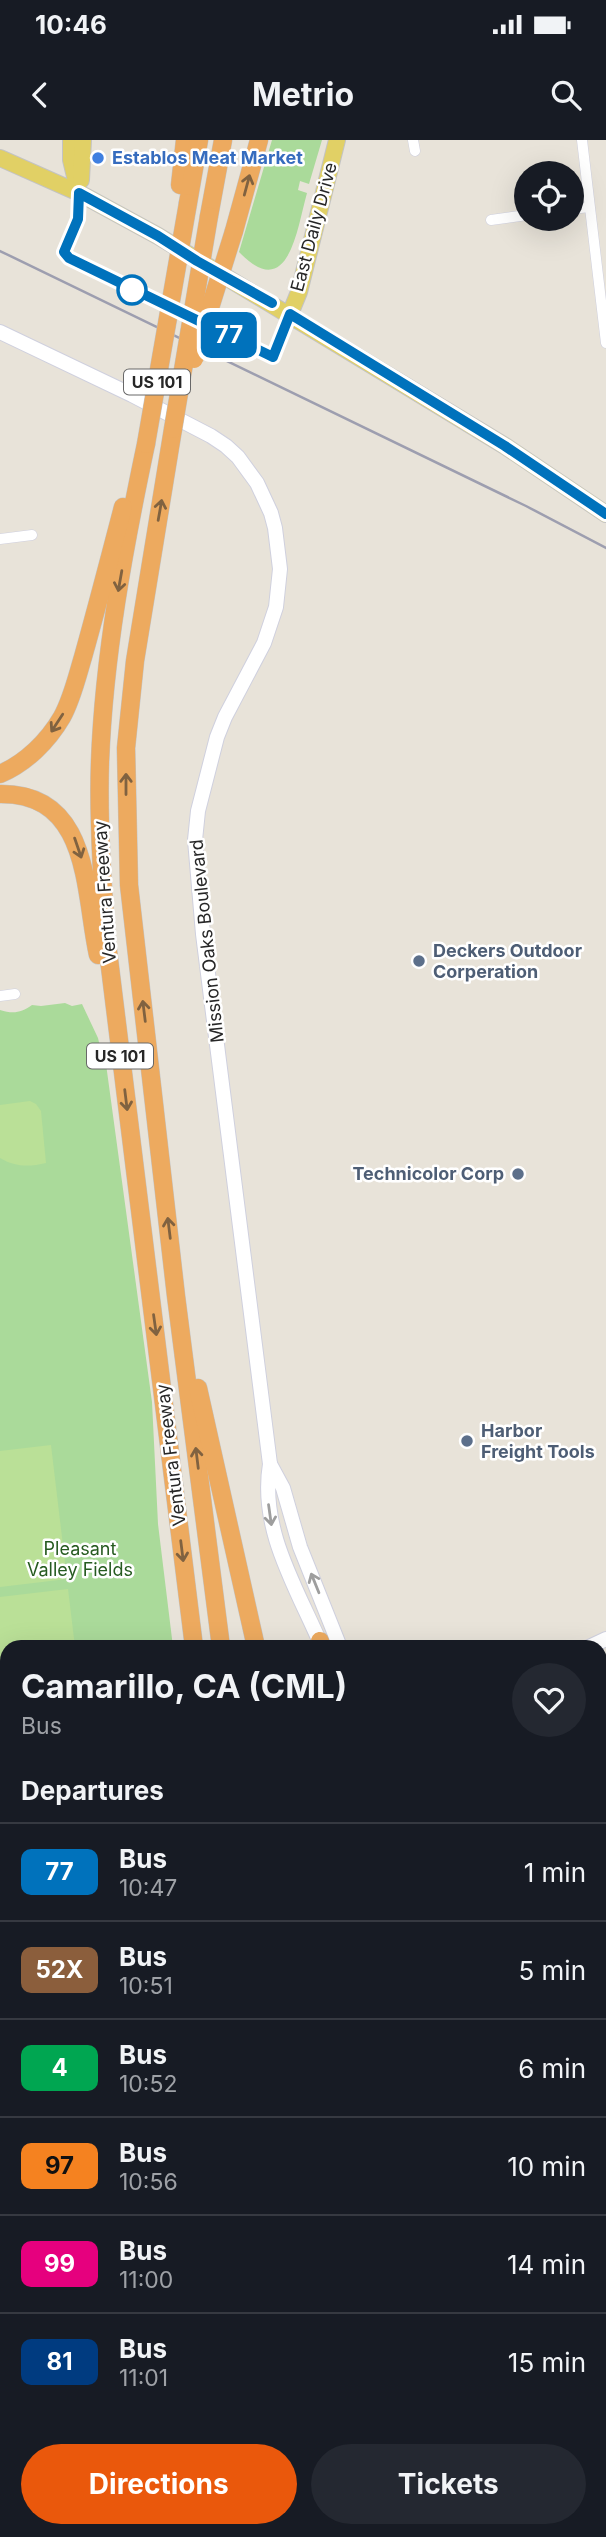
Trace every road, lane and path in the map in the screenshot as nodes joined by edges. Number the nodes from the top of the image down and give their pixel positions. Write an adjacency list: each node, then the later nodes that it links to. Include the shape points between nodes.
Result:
1 (71, 140): 10 (main road)
2 (83, 140): 10 (main road)
3 (185, 140): 11 (highway)
4 (199, 140): 11 (highway)
5 (223, 140): 19 (highway, Ventura Freeway / US 101, bridge)
6 (259, 140): 19 (highway, one-way to 6, bridge)
7 (337, 140): 16 (main road, East Daily Drive)
8 (582, 140): 12 (street)
9 (0, 158): 10 (main road)
10 (79, 193): 16 (main road)
11 (183, 200): 20 (highway, Ventura Freeway / US 101, bridge)
12 (589, 207): 13 (street); 18 (street)
13 (584, 208)
14 (514, 217): 15 (street)
15 (491, 220)
16 (290, 314): 21 (main road)
17 (0, 332): 30 (main road, Mission Oaks Boulevard, via 226,446 248,468 265,497 275,528 280,582 272,620 225,717 198,811 195,840)
18 (606, 343)
19 (173, 429): 29 (highway, Ventura Freeway / US 101, one-way to 19, via 129,885 126,801 135,661)
20 (142, 466): 24 (highway, one-way to 24, via 126,496 63,715 41,745); 28 (highway, Ventura Freeway / US 101, one-way to 28, via 116,608 100,759 101,875)
21 (606, 514)
22 (32, 535): 23 (street)
23 (0, 539)
24 (0, 774)
25 (0, 794): 28 (highway, one-way to 28, via 41,803 65,823 77,844)
26 (15, 994): 27 (street)
27 (0, 996)
28 (120, 1051): 31 (highway, Ventura Freeway / US 101, one-way to 31)
29 (176, 1296): 32 (highway, Ventura Freeway / US 101, one-way to 29); 33 (highway)
30 (270, 1464): 34 (main road, Mission Oaks Boulevard, one-way to 34, via 266,1487 272,1528); 35 (main road, Mission Oaks Boulevard, one-way to 30, via 300,1547 284,1488)
31 (193, 1640)
32 (220, 1640)
33 (254, 1640)
34 (319, 1640)
35 (337, 1640)

